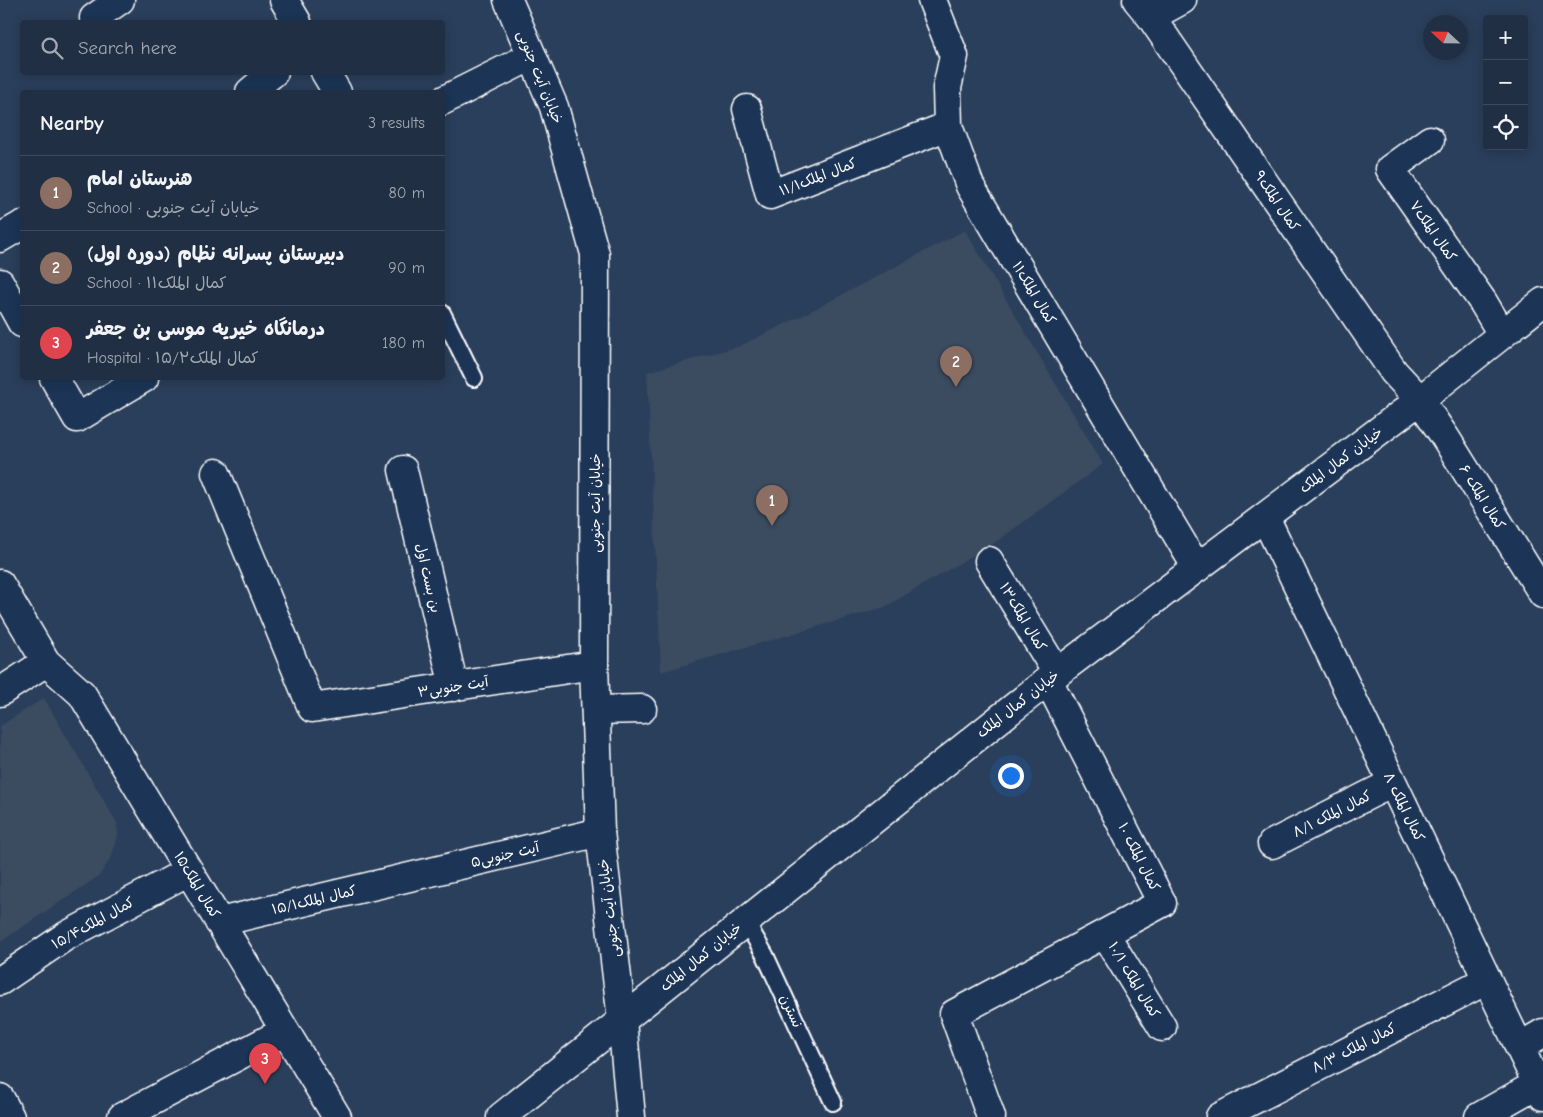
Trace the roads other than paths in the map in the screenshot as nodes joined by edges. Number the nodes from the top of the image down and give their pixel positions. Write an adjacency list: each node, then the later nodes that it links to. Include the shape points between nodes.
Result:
1 (120, 0): 7 (street)
2 (284, 0): 8 (street)
3 (508, 0): 9 (street, خیابان آیت جنوبی)
4 (932, 0): 16 (street, کمال الملک۱۱, via 954,56 947,88)
5 (1182, 0): 6 (street)
6 (1144, 8): 28 (street, کمال الملک۹, via 1394,372)
7 (94, 18)
8 (296, 20)
9 (532, 56): 14 (street); 37 (street, خیابان آیت جنوبی, via 554,107 595,254)
10 (270, 75): 12 (street)
11 (327, 75): 13 (street)
12 (252, 90)
13 (336, 90)
14 (445, 100)
15 (746, 109): 16 (street, کمال الملک۱۱/۱, via 770,195)
16 (948, 126): 33 (street, کمال الملک۱۱, via 970,186)
17 (1430, 140): 24 (street, کمال الملک۷, via 1390,169)
18 (20, 226): 19 (street)
19 (0, 238)
20 (0, 284): 22 (street)
21 (1543, 302): 24 (street, خیابان کمال الملک)
22 (20, 319)
23 (445, 320): 25 (lane)
24 (1502, 334): 28 (street, خیابان کمال الملک)
25 (474, 378)
26 (55, 380): 27 (street, via 77,418)
27 (141, 380)
28 (1420, 400): 31 (street, خیابان کمال الملک); 35 (street, کمال الملک ۶)
29 (403, 470): 39 (street, بن بست اول)
30 (216, 473): 39 (street, آیت جنوبی۳, via 312,708)
31 (1266, 517): 33 (street, خیابان کمال الملک); 43 (street, کمال الملک ۸)
32 (989, 561): 38 (street, کمال الملک۱۳)
33 (1198, 568): 38 (street, خیابان کمال الملک)
34 (0, 584): 36 (street, کمال الملک۱۵)
35 (1543, 594)
36 (46, 662): 40 (street); 46 (street, کمال الملک۱۵, via 82,694)
37 (594, 665): 39 (street, آیت جنوبی۳); 42 (street, خیابان آیت جنوبی)
38 (1053, 677): 49 (street, خیابان کمال الملک); 50 (street, کمال الملک ۱۰, via 1162,903)
39 (454, 686)
40 (0, 692)
41 (642, 709): 42 (street)
42 (596, 710): 44 (street, خیابان آیت جنوبی)
43 (1392, 783): 45 (street, کمال الملک ۸/۱); 51 (street, کمال الملک ۸)
44 (600, 832): 47 (street, آیت جنوبی۵); 53 (street, خیابان آیت جنوبی)
45 (1272, 844)
46 (188, 871): 48 (street, کمال الملک۱۵); 52 (street, کمال الملک۱۵/۴, via 66,936)
47 (410, 877): 48 (street, کمال الملک۱۵/۱)
48 (219, 922): 55 (street, کمال الملک۱۵)
49 (746, 922): 53 (street, خیابان کمال الملک); 60 (lane, نسترن, via 765,955)
50 (1105, 934): 54 (street, کمال الملک ۱۰/۱); 66 (street, کمال الملک ۱۰, via 954,1014)
51 (1487, 980): 57 (street, کمال الملک ۸); 67 (street, کمال الملک ۸/۳)
52 (0, 981)
53 (622, 1020): 64 (street, خیابان کمال الملک); 65 (street, خیابان آیت جنوبی)
54 (1162, 1027)
55 (285, 1031): 62 (street); 63 (street, کمال الملک۱۵)
56 (1543, 1033): 57 (street)
57 (1519, 1047): 58 (street, کمال الملک ۸)
58 (1540, 1090): 68 (street)
59 (0, 1098): 61 (street)
60 (834, 1102)
61 (10, 1117)
62 (122, 1117)
63 (337, 1117)
64 (501, 1117)
65 (630, 1117)
66 (992, 1117)
67 (1220, 1117)
68 (1479, 1117)

